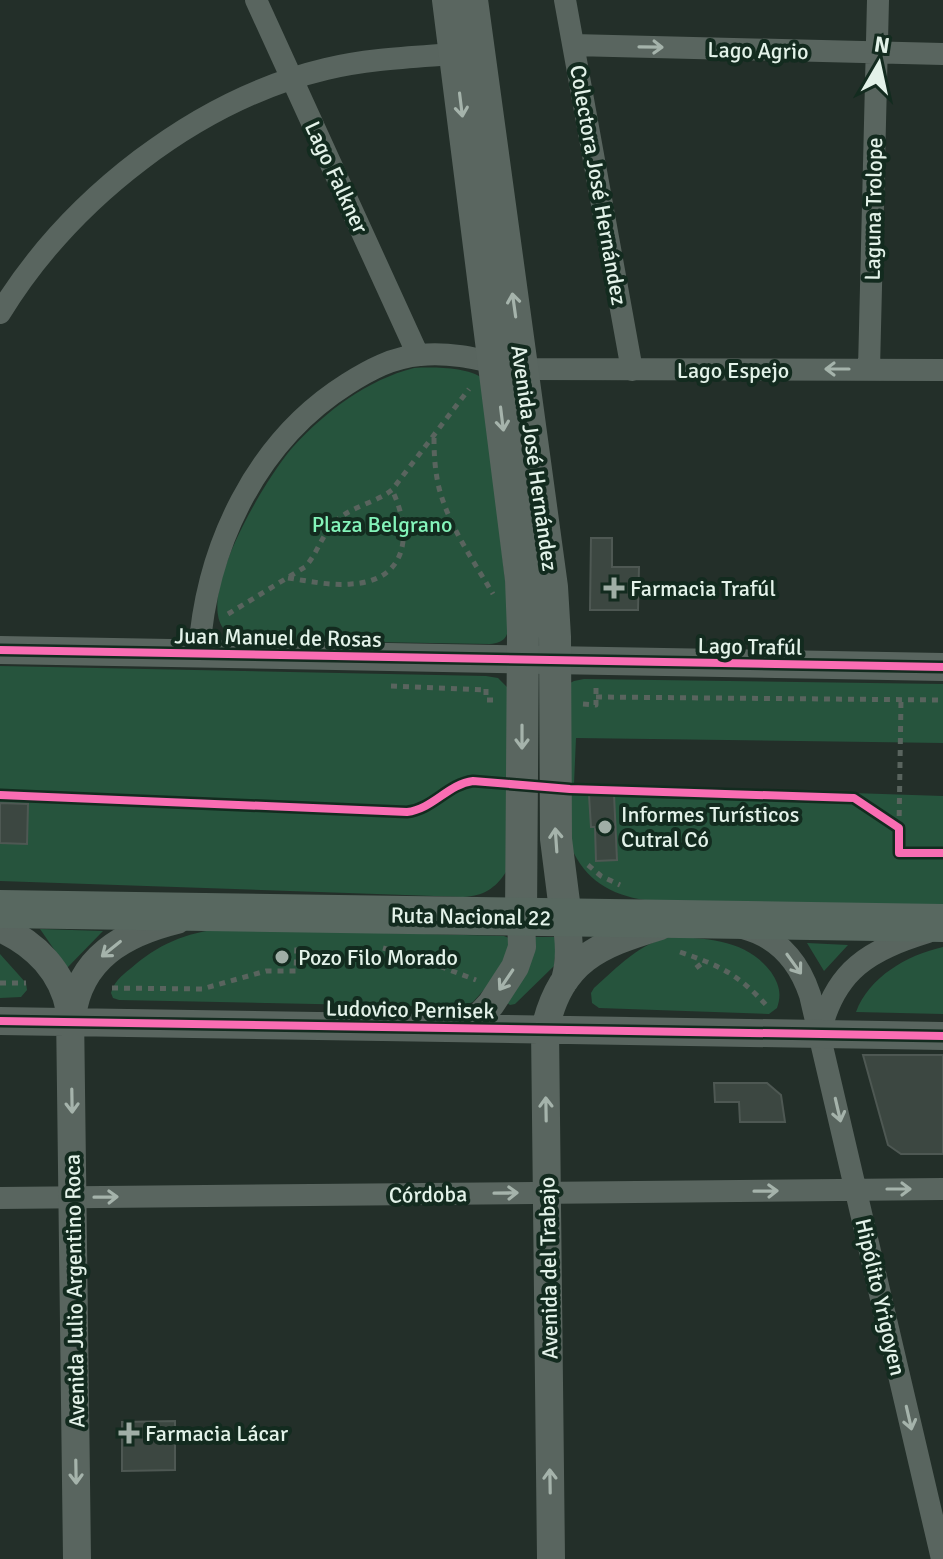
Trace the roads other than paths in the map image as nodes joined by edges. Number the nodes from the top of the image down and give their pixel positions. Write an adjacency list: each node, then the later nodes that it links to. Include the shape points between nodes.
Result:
1 (256, 0): 10 (street, Lago Falkner)
2 (448, 0): 8 (main road, Avenida José Hernández)
3 (472, 0): 8 (main road, Avenida José Hernández)
4 (565, 0): 6 (street, Colectora José Hernández)
5 (878, 0): 7 (street, Laguna Trolope)
6 (573, 45): 7 (street, Lago Agrio, one-way to 7); 14 (street, Colectora José Hernández)
7 (876, 52): 9 (street, Lago Agrio); 13 (street, Laguna Trolope)
8 (467, 53): 10 (street, via 350,65); 16 (main road, Avenida José Hernández)
9 (943, 54)
10 (292, 79): 11 (street, via 210,115 125,173 56,238); 12 (street, Lago Falkner)
11 (0, 313)
12 (418, 355): 16 (street, Lago Espejo, via 450,355); 18 (street, Lago Espejo, via 383,365 337,391 270,456 222,541 204,605)
13 (869, 369): 14 (street, Lago Espejo, one-way to 14); 15 (street, Lago Espejo)
14 (632, 370): 16 (street, Lago Espejo)
15 (943, 370)
16 (498, 371): 19 (main road, Avenida José Hernández, one-way to 19, via 519,554); 20 (main road, Avenida José Hernández, via 552,587)
17 (0, 650): 18 (street, Juan Manuel de Rosas)
18 (199, 653): 19 (street, Juan Manuel de Rosas)
19 (523, 659): 20 (street, Juan Manuel de Rosas); 24 (main road, Avenida José Hernández, one-way to 24)
20 (555, 660): 21 (street, Lago Trafúl); 25 (main road, Avenida José Hernández, one-way to 20, via 556,839)
21 (943, 667)
22 (0, 909): 23 (highway, Ruta Nacional 22)
23 (209, 912): 24 (highway, Ruta Nacional 22); 31 (street, Avenida Julio Argentino Roca, one-way to 31, via 150,927 116,944 84,978)
24 (521, 917): 25 (highway, Ruta Nacional 22); 32 (street, one-way to 32, via 518,962 491,1004)
25 (566, 918): 28 (highway, Ruta Nacional 22); 29 (street, Avenida del Trabajo, via 570,949)
26 (943, 926): 28 (highway, Ruta Nacional 22); 34 (street, via 864,960 834,994)
27 (0, 928): 31 (street, Avenida Julio Argentino Roca, via 48,963 62,985)
28 (687, 930): 29 (street, Avenida del Trabajo, via 609,943); 34 (street, Hipólito Yrigoyen, one-way to 34, via 750,930 783,950 807,984)
29 (565, 980): 33 (street, Avenida del Trabajo)
30 (0, 1021): 31 (street, Ludovico Pernisek)
31 (71, 1023): 32 (street, Ludovico Pernisek); 39 (street, Avenida Julio Argentino Roca, one-way to 39)
32 (461, 1028): 33 (street, Ludovico Pernisek)
33 (545, 1029): 34 (street, Ludovico Pernisek); 38 (street, Avenida del Trabajo, one-way to 33)
34 (820, 1034): 35 (street, Ludovico Pernisek); 37 (street, Hipólito Yrigoyen, one-way to 37)
35 (943, 1036)
36 (943, 1189): 37 (street, Córdoba, one-way to 36)
37 (856, 1190): 38 (street, Córdoba, one-way to 37); 43 (street, Hipólito Yrigoyen, one-way to 43)
38 (547, 1193): 39 (street, Córdoba, one-way to 38); 42 (street, Avenida del Trabajo, one-way to 38)
39 (73, 1197): 40 (street, Córdoba); 41 (street, Avenida Julio Argentino Roca, one-way to 41)
40 (0, 1198)
41 (77, 1559)
42 (551, 1559)
43 (942, 1559)

